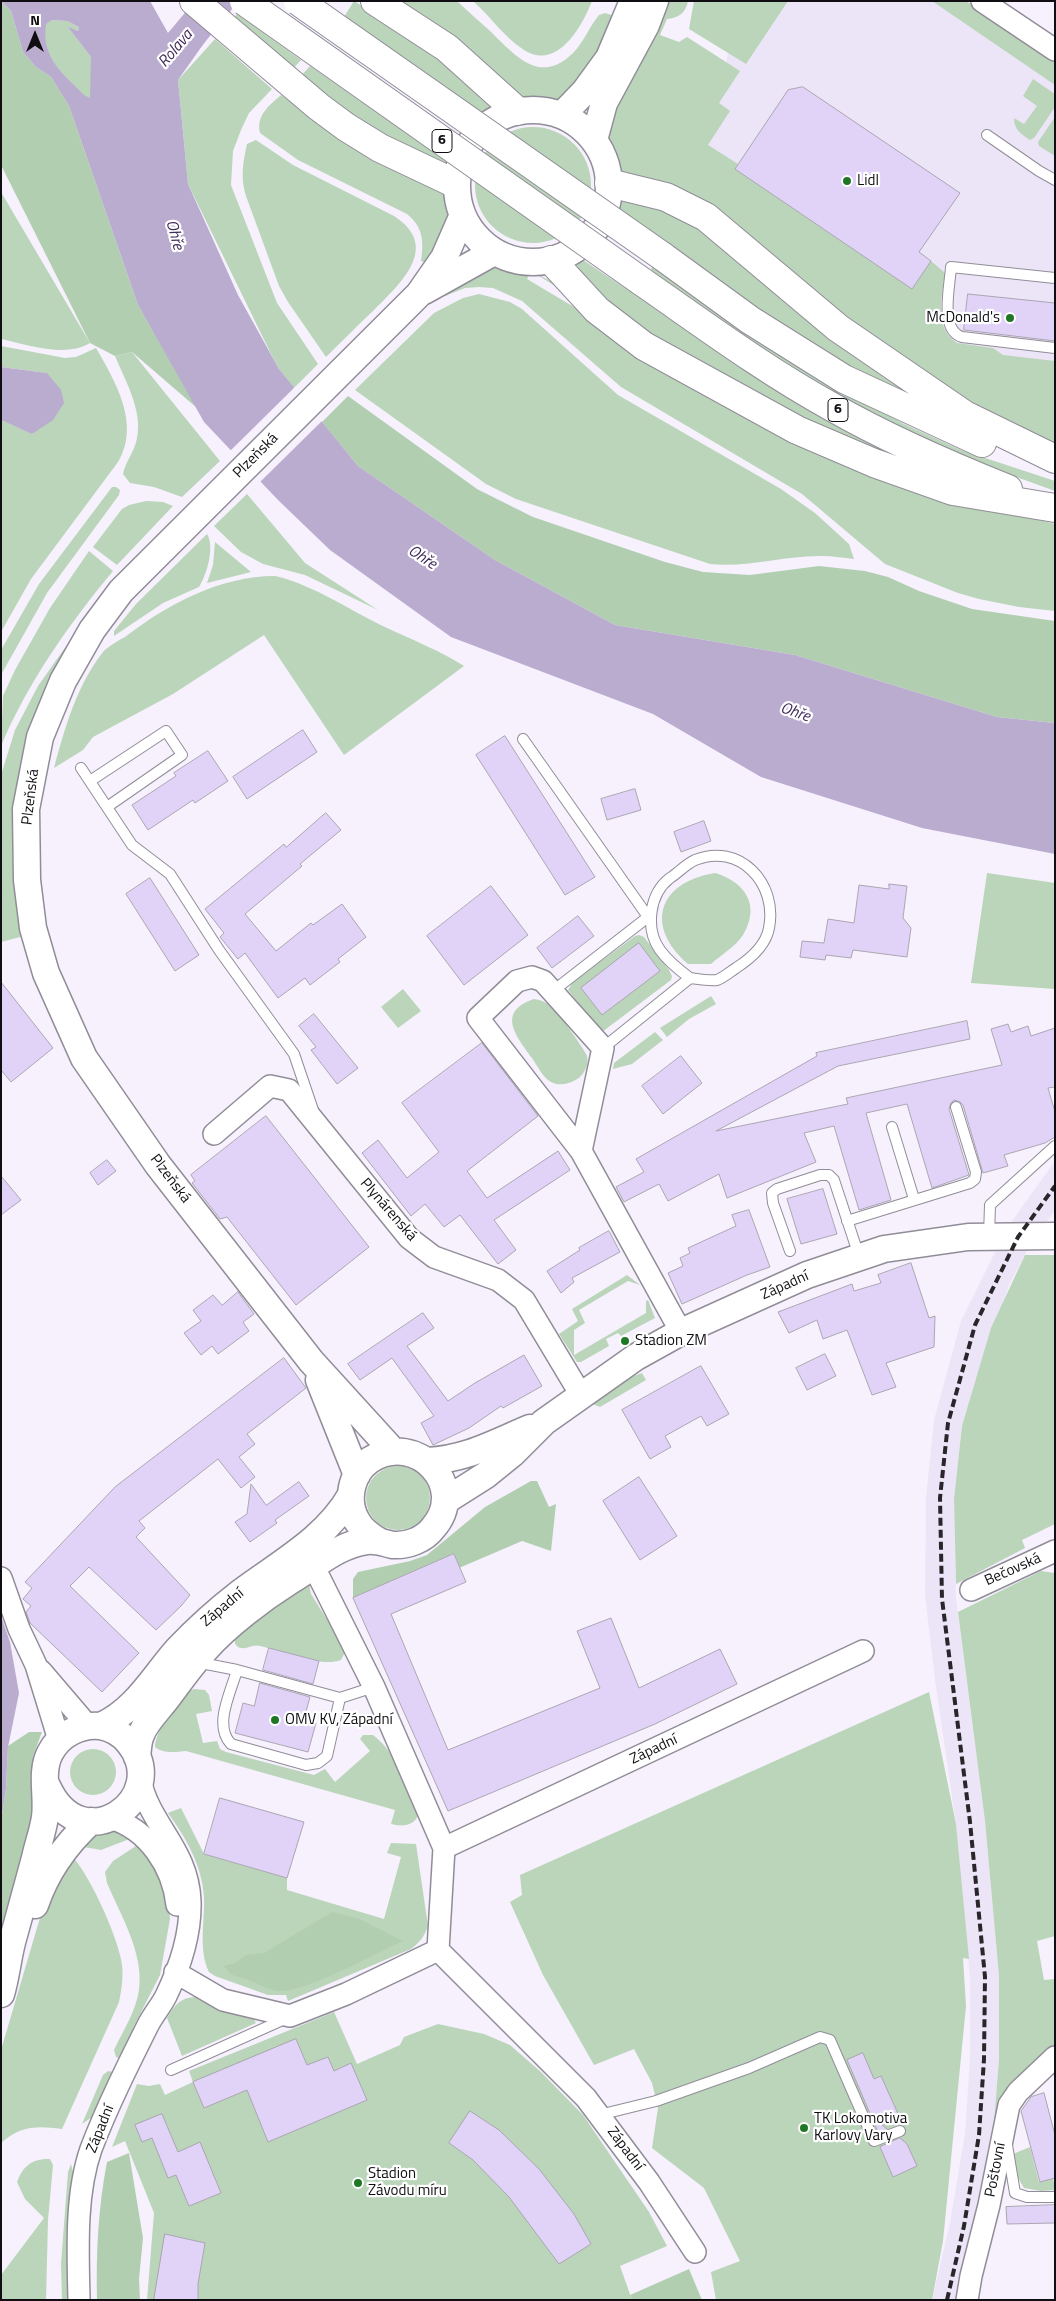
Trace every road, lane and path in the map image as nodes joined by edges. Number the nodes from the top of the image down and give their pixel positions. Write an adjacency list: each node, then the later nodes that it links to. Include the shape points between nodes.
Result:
1 (194, 1): 15 (highway, via 319,107 380,148)
2 (244, 1): 24 (highway, 6, bridge, via 737,348 831,407 943,463 1009,490)
3 (298, 1): 23 (highway, 6, bridge, via 750,320 844,379 982,442)
4 (633, 1): 10 (street, via 610,58)
5 (655, 1): 12 (street, via 646,25 604,104)
6 (982, 1): 8 (street)
7 (382, 5): 9 (highway, via 447,48)
8 (1055, 50)
9 (516, 111): 10 (street, via 539,110); 15 (street, via 493,121 474,137 461,159)
10 (562, 115): 12 (street, via 579,125)
11 (986, 135): 13 (lane)
12 (594, 140): 14 (street, via 605,160)
13 (1055, 180)
14 (609, 183): 18 (street, via 603,217 594,232 568,254); 22 (highway, via 666,197 706,217 838,328 965,416)
15 (456, 184): 16 (street)
16 (462, 217): 17 (street, via 475,237); 20 (street, Plzeňská, via 444,258)
17 (494, 252): 18 (street, via 512,260 532,263); 20 (street, Plzeňská)
18 (551, 260): 25 (highway, via 598,310 644,346 797,430 874,463 953,491)
19 (1055, 278): 21 (lane, via 952,267 948,320 957,336)
20 (416, 296): 47 (street, Plzeňská, via 121,591 92,630 63,682 40,737 26,809 26,880 33,928 46,974 84,1058 158,1165)
21 (1055, 348)
22 (1055, 458)
23 (1055, 466)
24 (1055, 502)
25 (1055, 508)
26 (523, 739): 30 (lane)
27 (81, 768): 28 (lane)
28 (90, 781): 29 (lane); 29 (lane, via 166,731 182,756)
29 (107, 807): 35 (lane, via 132,845 170,874 219,950 294,1054)
30 (650, 919): 31 (lane, via 659,949); 31 (lane, via 655,895 665,882 694,861 716,856 738,860 752,869 766,887 769,929 759,948 717,980); 32 (lane)
31 (690, 978): 33 (lane)
32 (553, 991): 33 (street); 39 (street, via 543,981 532,977 517,981 478,1018)
33 (603, 1048): 39 (street)
34 (956, 1107): 40 (lane, via 976,1172 975,1179)
35 (318, 1125): 37 (street, Plynárenská, via 289,1090 270,1086); 48 (street, Plynárenská, via 409,1238 434,1258 498,1280 524,1300)
36 (892, 1127): 40 (lane)
37 (214, 1134)
38 (1055, 1146): 43 (lane, via 990,1205)
39 (581, 1151): 46 (street)
40 (914, 1199): 41 (lane)
41 (847, 1221): 44 (lane, via 834,1180 829,1175 777,1188 772,1193 773,1202); 45 (lane)
42 (1055, 1236): 43 (street, Západní)
43 (989, 1238): 45 (street, Západní, via 968,1237 884,1249)
44 (790, 1251)
45 (860, 1257): 46 (street, Západní, via 807,1275)
46 (681, 1332): 48 (street, Západní, via 636,1357)
47 (311, 1361): 50 (street, Plzeňská); 52 (street, Plzeňská)
48 (581, 1395): 49 (street, Západní)
49 (544, 1422): 51 (street, Západní, via 474,1454); 53 (street, Západní, via 512,1454)
50 (393, 1451): 51 (street, Západní, via 411,1453); 52 (street, Západní, via 366,1463)
51 (427, 1461): 53 (street, via 437,1472)
52 (354, 1485): 54 (street, via 351,1506 356,1521); 65 (street, Západní, via 321,1534 213,1615 178,1650 135,1703 116,1719)
53 (445, 1500): 54 (street, Západní, via 442,1515 422,1538 408,1544 393,1545)
54 (379, 1541): 56 (street, Západní, via 347,1545)
55 (1055, 1551): 58 (street, Bečovská)
56 (314, 1567): 60 (street, Západní, via 250,1610 206,1648); 63 (street)
57 (1, 1578): 61 (street, Západní)
58 (971, 1590)
59 (864, 1651): 70 (street, Západní)
60 (195, 1662): 62 (lane); 67 (street, Západní, via 141,1734)
61 (36, 1666): 65 (street, Západní); 66 (street, Západní)
62 (237, 1670): 64 (lane); 64 (lane, via 222,1722 227,1740 231,1744 306,1765 318,1763 327,1756)
63 (374, 1687): 64 (lane); 70 (street)
64 (340, 1698)
65 (94, 1726): 66 (street, Západní, via 72,1731); 67 (street, Západní, via 113,1730 124,1737 134,1749)
66 (58, 1740): 68 (street, Západní, via 49,1754)
67 (139, 1768): 69 (street, Západní, via 136,1794 127,1807); 72 (street, Západní, via 144,1794 177,1851 188,1887 190,1902 186,1938)
68 (46, 1786): 69 (street, Západní, via 65,1813 77,1819); 73 (street, Západní, via 43,1829 10,1949)
69 (100, 1820): 72 (street, Západní, via 122,1822 141,1835 169,1874 176,1891 179,1918); 73 (street, Západní, via 75,1835 45,1881)
70 (444, 1848): 71 (street)
71 (438, 1950): 74 (street, via 346,1994); 77 (street, Západní)
72 (176, 1970): 74 (street, via 223,2000); 82 (street, Západní, via 166,1996 125,2072 91,2150 80,2204)
73 (4, 1983)
74 (290, 2016): 76 (lane)
75 (1055, 2057): 79 (street, Poštovní, via 1013,2098)
76 (171, 2070)
77 (600, 2115): 78 (lane, via 665,2098 749,2068 820,2037 830,2040 874,2141); 81 (street, Západní)
78 (900, 2131)
79 (1003, 2135): 80 (lane, via 1015,2193 1027,2197); 83 (street, Poštovní)
80 (1055, 2197)
81 (695, 2252)
82 (79, 2300)
83 (967, 2300)

